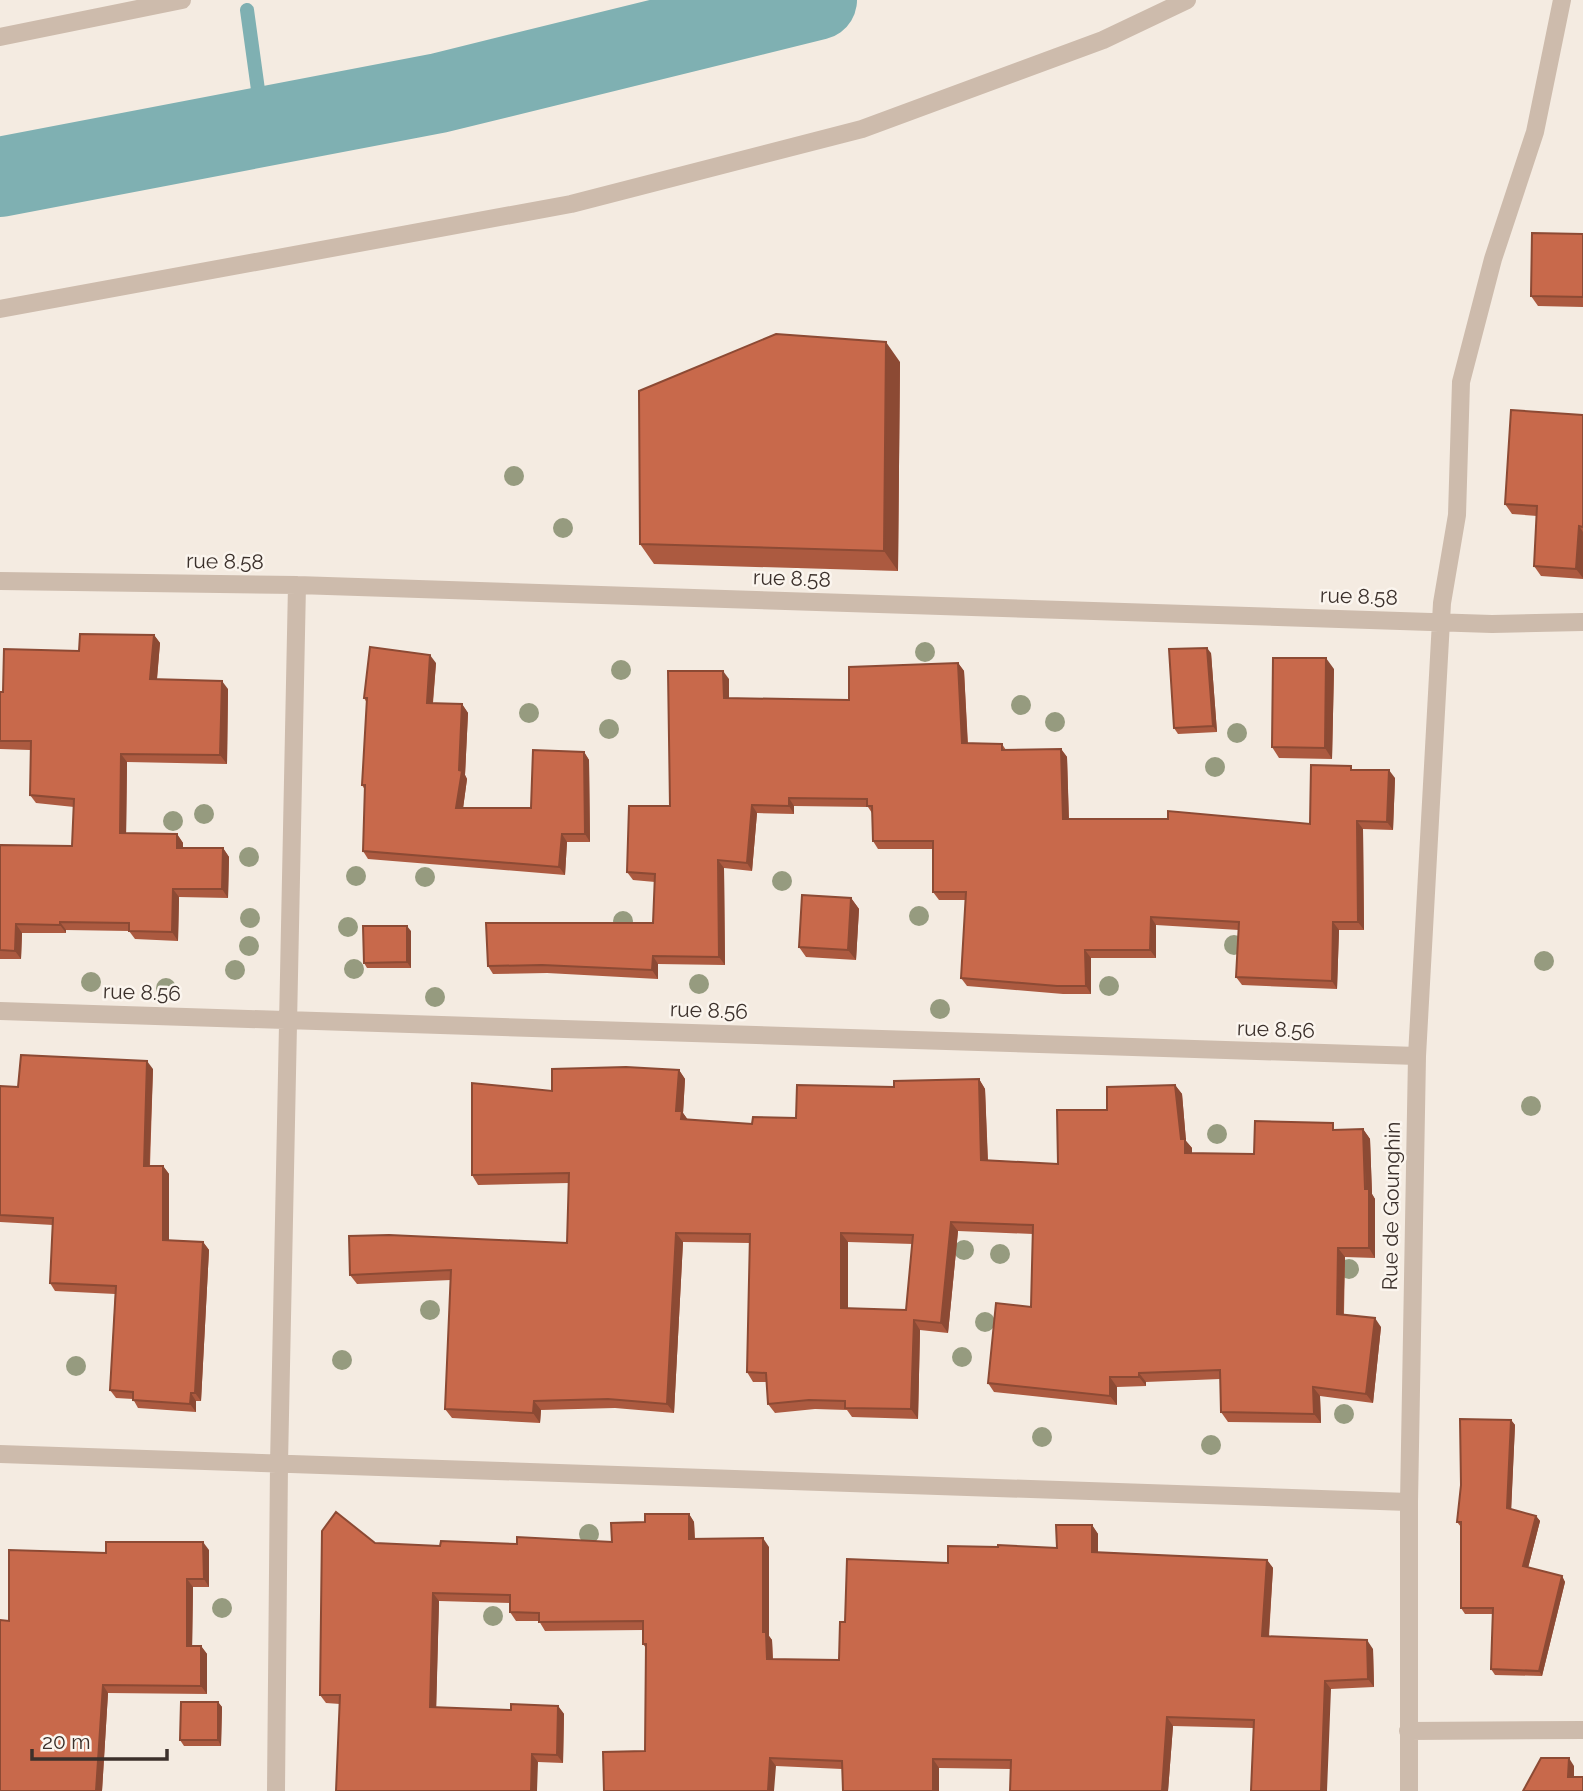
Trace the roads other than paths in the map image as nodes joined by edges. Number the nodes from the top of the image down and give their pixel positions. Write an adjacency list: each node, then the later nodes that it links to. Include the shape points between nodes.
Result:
1 (182, 0): 4 (street)
2 (1187, 0): 5 (street, via 1103,40 849,132 571,204)
3 (1562, 0): 8 (street, Rue de Gounghin, via 1535,132 1493,259 1461,382 1457,515)
4 (0, 37)
5 (0, 309)
6 (0, 580): 7 (street, rue 8.58)
7 (297, 585): 8 (street, rue 8.58); 11 (street)
8 (1441, 622): 9 (street, rue 8.58); 12 (street, Rue de Gounghin)
9 (1583, 622)
10 (0, 1011): 11 (street, rue 8.56)
11 (289, 1019): 12 (street, rue 8.56); 14 (street)
12 (1417, 1056): 15 (street, Rue de Gounghin)
13 (0, 1454): 14 (street)
14 (279, 1464): 15 (street); 18 (street)
15 (1409, 1502): 17 (street, Rue de Gounghin)
16 (1583, 1730): 17 (street)
17 (1409, 1731): 19 (street, Rue de Gounghin)
18 (276, 1791)
19 (1409, 1791)

